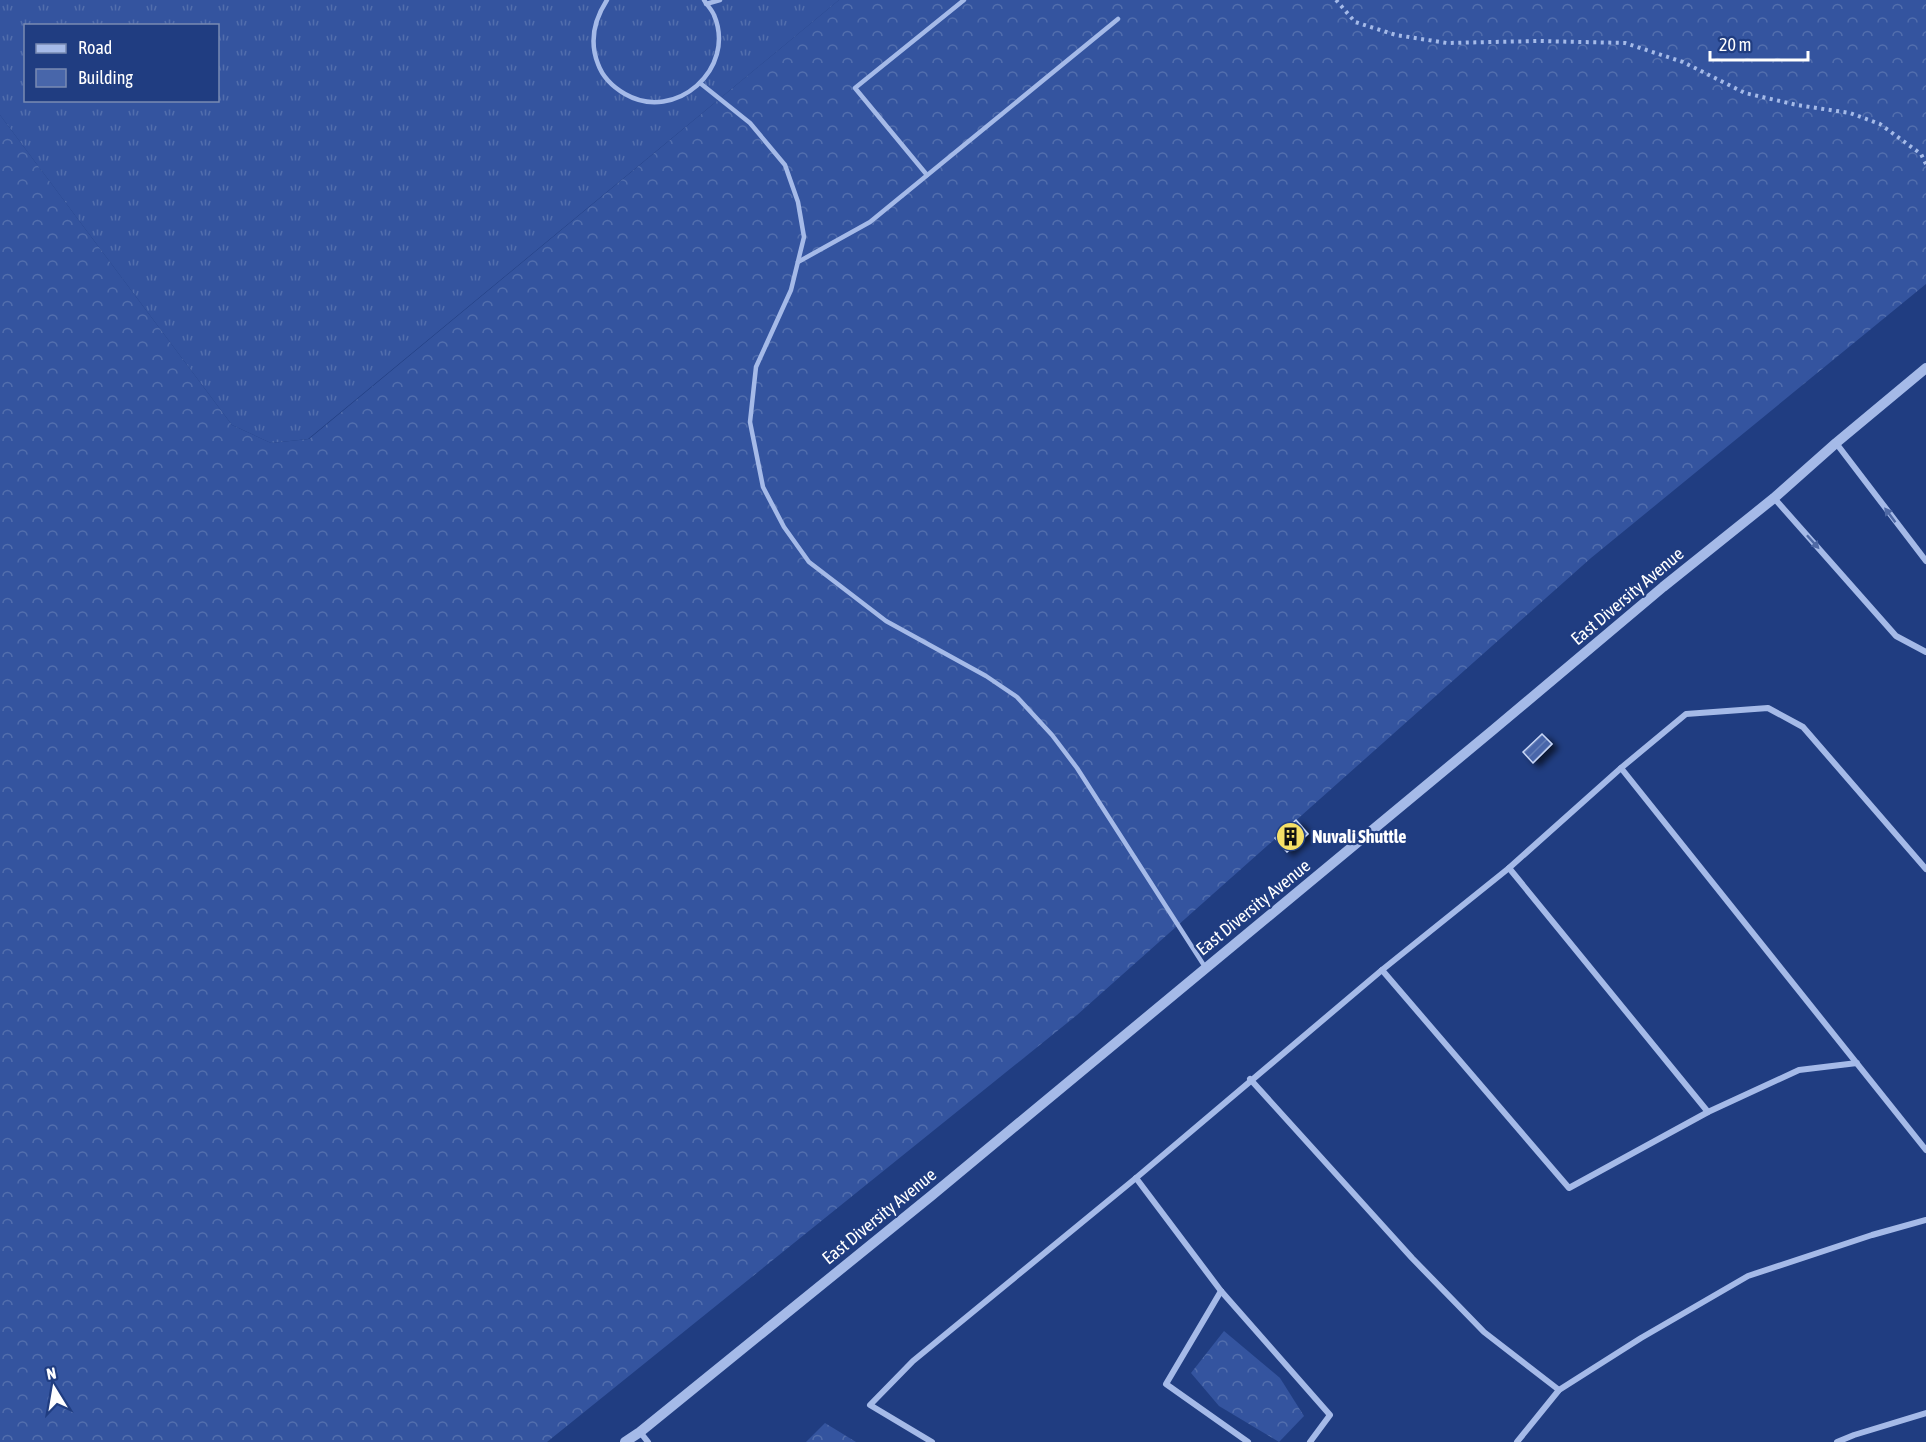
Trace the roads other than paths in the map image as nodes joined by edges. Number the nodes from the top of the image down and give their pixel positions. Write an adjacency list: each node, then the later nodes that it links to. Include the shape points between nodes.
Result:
1 (607, 0): 6 (lane, via 593,34 594,54 602,73 615,88 633,99 654,103 674,100)
2 (720, 0): 4 (lane)
3 (964, 0): 7 (lane, via 855,88)
4 (705, 2): 6 (lane, via 714,15 719,35 717,56)
5 (1118, 19): 7 (lane)
6 (700, 83): 8 (lane, via 750,123 785,165 798,202 804,237)
7 (927, 175): 8 (lane, via 870,222)
8 (798, 262): 17 (lane, via 791,290 756,368 750,422 763,487 784,527 810,562 886,621 1017,697 1077,768)
9 (1926, 368): 10 (street, East Diversity Avenue)
10 (1836, 443): 11 (street, East Diversity Avenue); 12 (street, one-way to 10)
11 (1774, 498): 13 (street, one-way to 13, via 1896,636); 17 (street, East Diversity Avenue)
12 (1926, 561)
13 (1926, 652)
14 (1621, 768): 15 (street); 16 (street, via 1686,714 1768,708 1803,727); 19 (street)
15 (1509, 868): 18 (street); 21 (street)
16 (1926, 869)
17 (1205, 967): 28 (street, East Diversity Avenue)
18 (1382, 970): 20 (street); 21 (street, via 1569,1188)
19 (1857, 1063): 21 (street, via 1799,1070); 22 (street)
20 (1250, 1079): 23 (street); 26 (street, via 1476,1323)
21 (1708, 1112)
22 (1926, 1150)
23 (1136, 1178): 25 (street); 31 (street, via 913,1361 870,1405)
24 (1926, 1220): 26 (street, via 1749,1276)
25 (1221, 1291): 32 (street, via 1166,1384); 33 (street, via 1329,1415)
26 (1559, 1390): 34 (street)
27 (1926, 1413): 35 (street)
28 (640, 1432): 29 (street, East Diversity Avenue); 30 (street)
29 (625, 1442)
30 (648, 1442)
31 (932, 1442)
32 (1248, 1442)
33 (1310, 1442)
34 (1517, 1442)
35 (1837, 1442)

